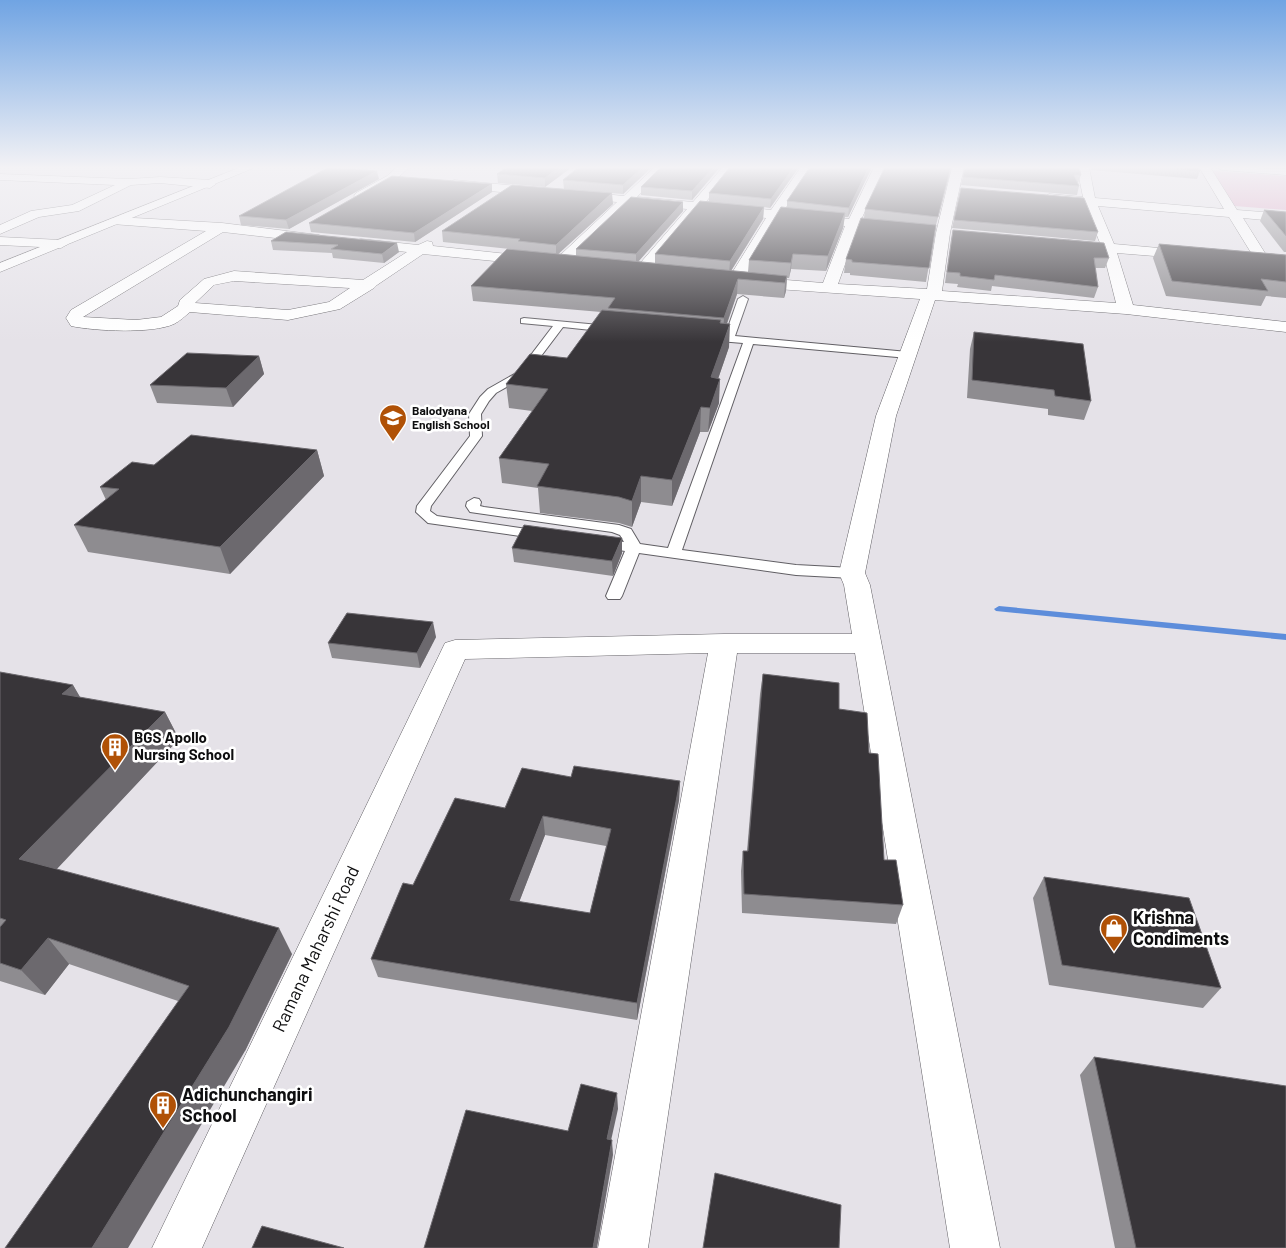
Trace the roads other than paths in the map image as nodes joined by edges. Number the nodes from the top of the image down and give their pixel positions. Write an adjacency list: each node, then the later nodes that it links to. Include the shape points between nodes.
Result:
1 (107, 225): 19 (street)
2 (179, 225): 13 (street)
3 (226, 225): 13 (street)
4 (600, 225): 25 (street)
5 (680, 225): 30 (street)
6 (768, 225): 33 (street)
7 (853, 225): 35 (street)
8 (866, 225): 14 (street)
9 (947, 225): 36 (street, via 935,290)
10 (1100, 225): 20 (street)
11 (1241, 225): 24 (street)
12 (306, 226): 15 (street)
13 (220, 228): 15 (street); 38 (street, via 77,313 74,318 77,322 154,324 169,320)
14 (907, 229)
15 (290, 236): 21 (street)
16 (437, 238): 21 (street)
17 (0, 242): 19 (street)
18 (1050, 243): 20 (street)
19 (61, 244): 28 (street)
20 (1109, 248): 22 (street); 39 (street)
21 (421, 249): 25 (street); 34 (street)
22 (1205, 256)
23 (1244, 260): 24 (street)
24 (1263, 262): 26 (street)
25 (560, 263): 27 (street)
26 (1278, 263)
27 (578, 265)
28 (0, 268)
29 (623, 269): 30 (street)
30 (641, 271): 31 (street)
31 (660, 273)
32 (716, 279): 33 (street)
33 (735, 281): 35 (street)
34 (369, 285): 38 (street, via 334,306 288,315); 38 (street, via 228,276 209,282 186,303)
35 (828, 288): 36 (street)
36 (929, 296): 39 (street); 47 (street)
37 (743, 299): 45 (lane)
38 (186, 308)
39 (1126, 309): 42 (street)
40 (524, 321): 41 (lane)
41 (560, 324): 43 (lane); 49 (lane, via 522,374 484,398 476,414 476,436 424,506 423,512 433,520)
42 (1286, 327)
43 (620, 330)
44 (699, 337): 45 (lane)
45 (729, 339): 46 (lane)
46 (749, 342): 47 (lane); 52 (lane)
47 (908, 355): 53 (street, via 886,416)
48 (474, 502): 51 (lane, via 475,508 484,511 614,528 626,532)
49 (557, 537)
50 (586, 541): 51 (lane)
51 (634, 548): 52 (lane); 54 (lane)
52 (674, 552): 53 (lane)
53 (854, 579): 55 (street)
54 (614, 596)
55 (865, 638): 56 (street); 59 (street)
56 (724, 643): 57 (street, Ramana Maharshi Road, via 455,650); 58 (street)
57 (177, 1248)
58 (623, 1248)
59 (975, 1248)

